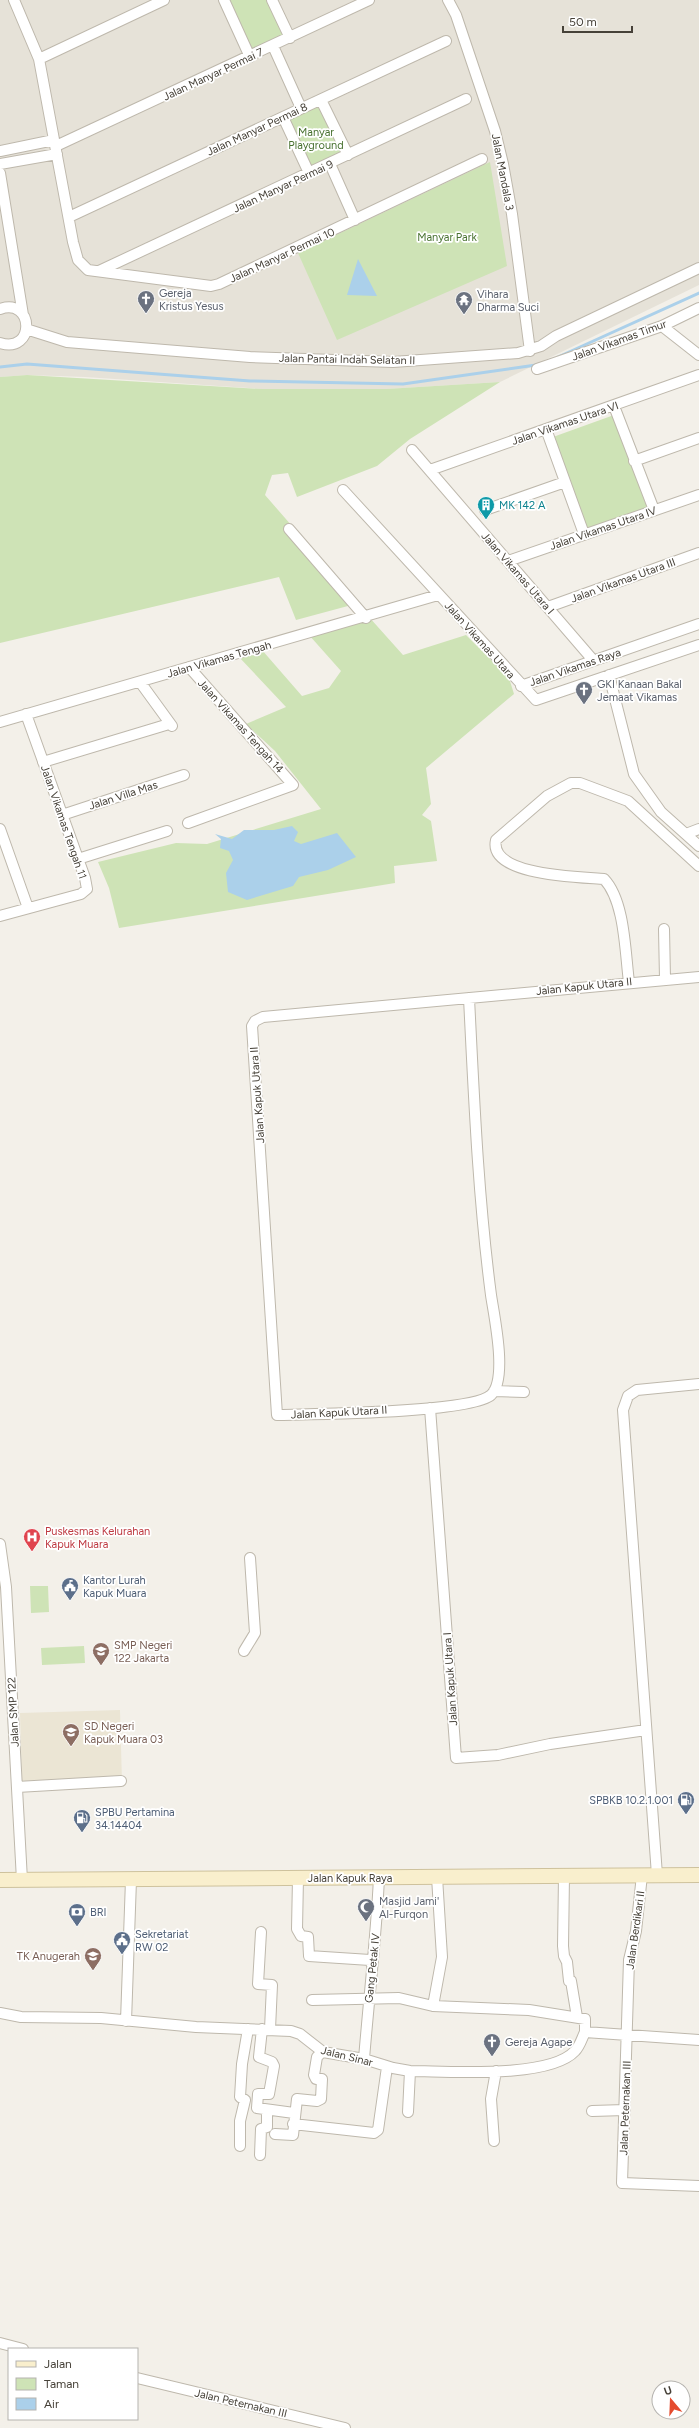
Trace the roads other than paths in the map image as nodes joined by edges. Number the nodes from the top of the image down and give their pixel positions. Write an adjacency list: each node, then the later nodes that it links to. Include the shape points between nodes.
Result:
1 (14, 0): 11 (street, Jalan Manyar Permai 10)
2 (164, 0): 11 (street)
3 (224, 0): 10 (street)
4 (272, 0): 7 (street)
5 (369, 0): 7 (street, Jalan Manyar Permai 7)
6 (448, 0): 34 (street, Jalan Mandala 3, via 456,15 495,130 512,214)
7 (290, 38): 9 (street, Jalan Manyar Permai 7)
8 (446, 41): 13 (street, Jalan Manyar Permai 8)
9 (273, 46): 10 (street, Jalan Manyar Permai 7); 14 (street)
10 (250, 57): 16 (street, Jalan Manyar Permai 7)
11 (39, 59): 16 (street, Jalan Manyar Permai 10)
12 (466, 99): 18 (street, Jalan Manyar Permai 9)
13 (321, 100): 14 (street, Jalan Manyar Permai 8); 18 (street)
14 (302, 108): 15 (street, Jalan Manyar Permai 8)
15 (283, 117): 23 (street); 24 (street, Jalan Manyar Permai 8)
16 (56, 147): 17 (street); 20 (street); 24 (street, Jalan Manyar Permai 10)
17 (0, 151)
18 (348, 155): 21 (street, Jalan Manyar Permai 9)
19 (482, 159): 25 (street, Jalan Manyar Permai 10)
20 (0, 164)
21 (330, 164): 23 (street, Jalan Manyar Permai 9); 25 (street)
22 (0, 173): 30 (street)
23 (310, 173): 27 (street, Jalan Manyar Permai 9)
24 (68, 217): 27 (street, Jalan Manyar Permai 10, via 78,260 88,270)
25 (355, 220): 27 (street, Jalan Manyar Permai 10, via 215,285)
26 (699, 268): 34 (street, Jalan Pantai Indah Selatan II)
27 (98, 272)
28 (699, 308): 31 (street, Jalan Vikamas Timur)
29 (0, 309): 30 (street, via 11,308)
30 (23, 315): 32 (street)
31 (662, 326): 35 (street); 36 (street, Jalan Vikamas Timur)
32 (26, 329): 33 (street, via 22,338 14,344); 34 (street, Jalan Pantai Indah Selatan II, via 67,342 250,357 393,362)
33 (0, 343)
34 (530, 351)
35 (699, 355)
36 (537, 369)
37 (699, 375): 38 (street, Jalan Vikamas Utara VI)
38 (614, 406): 39 (street, Jalan Vikamas Utara VI); 42 (street)
39 (546, 429): 43 (street, Jalan Vikamas Utara VI); 44 (street)
40 (699, 438): 42 (street)
41 (412, 450): 43 (street, Jalan Vikamas Utara I)
42 (634, 461): 48 (street)
43 (430, 470): 52 (street, Jalan Vikamas Utara I)
44 (565, 482): 47 (street); 50 (street)
45 (343, 490): 53 (street, Jalan Vikamas Utara)
46 (699, 495): 48 (street, Jalan Vikamas Utara IV)
47 (485, 510)
48 (654, 510): 50 (street, Jalan Vikamas Utara IV)
49 (288, 529): 55 (street)
50 (584, 534): 52 (street, Jalan Vikamas Utara IV)
51 (699, 553): 54 (street, Jalan Vikamas Utara III)
52 (508, 561): 54 (street, Jalan Vikamas Utara I)
53 (438, 595): 55 (street, Jalan Vikamas Tengah); 62 (street, Jalan Vikamas Utara)
54 (548, 607): 58 (street, Jalan Vikamas Utara I)
55 (366, 618): 59 (street, Jalan Vikamas Tengah)
56 (699, 624): 58 (street, Jalan Vikamas Raya)
57 (699, 645): 60 (street, Jalan Vikamas Raya)
58 (593, 660): 62 (street, Jalan Vikamas Raya)
59 (189, 668): 61 (street, Jalan Vikamas Tengah); 68 (street, Jalan Vikamas Tengah 14, via 293,785)
60 (609, 675): 62 (street, Jalan Vikamas Raya, via 538,700); 72 (street, via 634,774 662,812)
61 (140, 682): 63 (street, Jalan Vikamas Tengah); 65 (street, via 170,725)
62 (522, 687)
63 (26, 714): 64 (street, Jalan Vikamas Tengah); 65 (street, Jalan Vikamas Tengah 11)
64 (0, 722)
65 (43, 762): 67 (street, Jalan Vikamas Tengah 11)
66 (184, 775): 67 (street, Jalan Villa Mas)
67 (62, 815): 75 (street, Jalan Vikamas Tengah 11)
68 (188, 823)
69 (0, 829): 73 (street)
70 (699, 829): 72 (street)
71 (167, 831): 75 (street)
72 (686, 834): 74 (street)
73 (2, 844): 77 (street)
74 (699, 846)
75 (78, 859): 77 (street, Jalan Vikamas Tengah 11, via 87,889 81,894)
76 (699, 866): 82 (street, via 628,801 580,782 571,783 547,796 496,840 495,846 500,853 510,863 523,870 604,879 609,885 620,914)
77 (28, 908): 78 (street, Jalan Vikamas Tengah 11)
78 (0, 916)
79 (664, 929): 81 (street)
80 (699, 977): 81 (street, Jalan Kapuk Utara II)
81 (666, 979): 82 (street, Jalan Kapuk Utara II)
82 (629, 982): 83 (street, Jalan Kapuk Utara II)
83 (469, 998): 85 (street, via 481,1221 498,1343 499,1376); 87 (street, Jalan Kapuk Utara II, via 263,1017 252,1026 277,1415)
84 (699, 1384): 91 (street, via 637,1390 625,1399 623,1410)
85 (494, 1391): 86 (street); 87 (street, Jalan Kapuk Utara II, via 472,1403)
86 (524, 1392)
87 (430, 1413): 91 (street, Jalan Kapuk Utara I, via 456,1758 498,1755 550,1744)
88 (0, 1544): 93 (street, Jalan SMP 122, via 6,1588)
89 (250, 1558): 90 (street, via 255,1633)
90 (244, 1651)
91 (646, 1730): 95 (street)
92 (121, 1781): 93 (street)
93 (17, 1787): 102 (street, Jalan SMP 122)
94 (642, 1875): 95 (main road, Jalan Kapuk Raya); 97 (main road, Jalan Kapuk Raya); 115 (street, Jalan Berdikari II, via 636,1931 629,1960)
95 (656, 1875): 96 (main road, Jalan Kapuk Raya)
96 (699, 1875)
97 (564, 1876): 98 (main road, Jalan Kapuk Raya); 110 (street, via 562,1946 568,1962 569,1981 577,2007)
98 (437, 1877): 100 (main road, Jalan Kapuk Raya); 108 (street, via 442,1957)
99 (298, 1878): 100 (main road, Jalan Kapuk Raya); 103 (main road, Jalan Kapuk Raya); 105 (street, via 297,1929 301,1936 308,1937 309,1956 370,1960)
100 (379, 1878): 105 (street, Gang Petak IV, via 375,1952)
101 (0, 1880): 102 (main road, Jalan Kapuk Raya)
102 (22, 1880): 103 (main road, Jalan Kapuk Raya)
103 (131, 1880): 111 (street)
104 (261, 1932): 113 (street, via 258,1984 272,1985)
105 (372, 1963): 107 (street, Gang Petak IV)
106 (312, 2000): 107 (street)
107 (369, 2000): 108 (street, via 405,1999); 118 (street, Gang Petak IV)
108 (433, 2006): 110 (street, via 529,2010)
109 (0, 2013): 111 (street, Jalan Sinar, via 22,2017 101,2018)
110 (577, 2017): 114 (street, via 584,2018)
111 (126, 2021): 112 (street, Jalan Sinar)
112 (248, 2029): 113 (street, Jalan Sinar); 130 (street, via 241,2065 240,2097 245,2100 240,2121)
113 (266, 2029): 117 (street, Jalan Sinar, via 300,2034); 122 (street, via 259,2057 272,2062 274,2066 270,2094 258,2094 257,2108)
114 (585, 2032): 115 (street); 121 (street, Jalan Sinar, via 575,2052 560,2060 530,2069)
115 (627, 2034): 116 (street); 123 (street, Jalan Peternakan III)
116 (699, 2040)
117 (322, 2052): 118 (street, Jalan Sinar); 126 (street, via 317,2056 314,2075 316,2079 322,2079 321,2099 297,2099)
118 (364, 2058): 119 (street, Jalan Sinar)
119 (387, 2067): 120 (street, Jalan Sinar); 127 (street, via 378,2130 374,2133)
120 (410, 2071): 121 (street, Jalan Sinar); 125 (street)
121 (496, 2071): 129 (street, via 491,2099)
122 (267, 2110): 126 (street); 131 (street, via 267,2127 261,2129)
123 (625, 2110): 124 (street); 132 (street, Jalan Peternakan III, via 622,2183)
124 (592, 2111)
125 (408, 2112)
126 (294, 2113): 127 (street)
127 (293, 2124): 128 (street, via 292,2136)
128 (275, 2134)
129 (494, 2141)
130 (240, 2146)
131 (260, 2155)
132 (699, 2186)
133 (0, 2343): 134 (street)
134 (19, 2348)
135 (138, 2378): 136 (street, Jalan Peternakan III)
136 (345, 2428)

